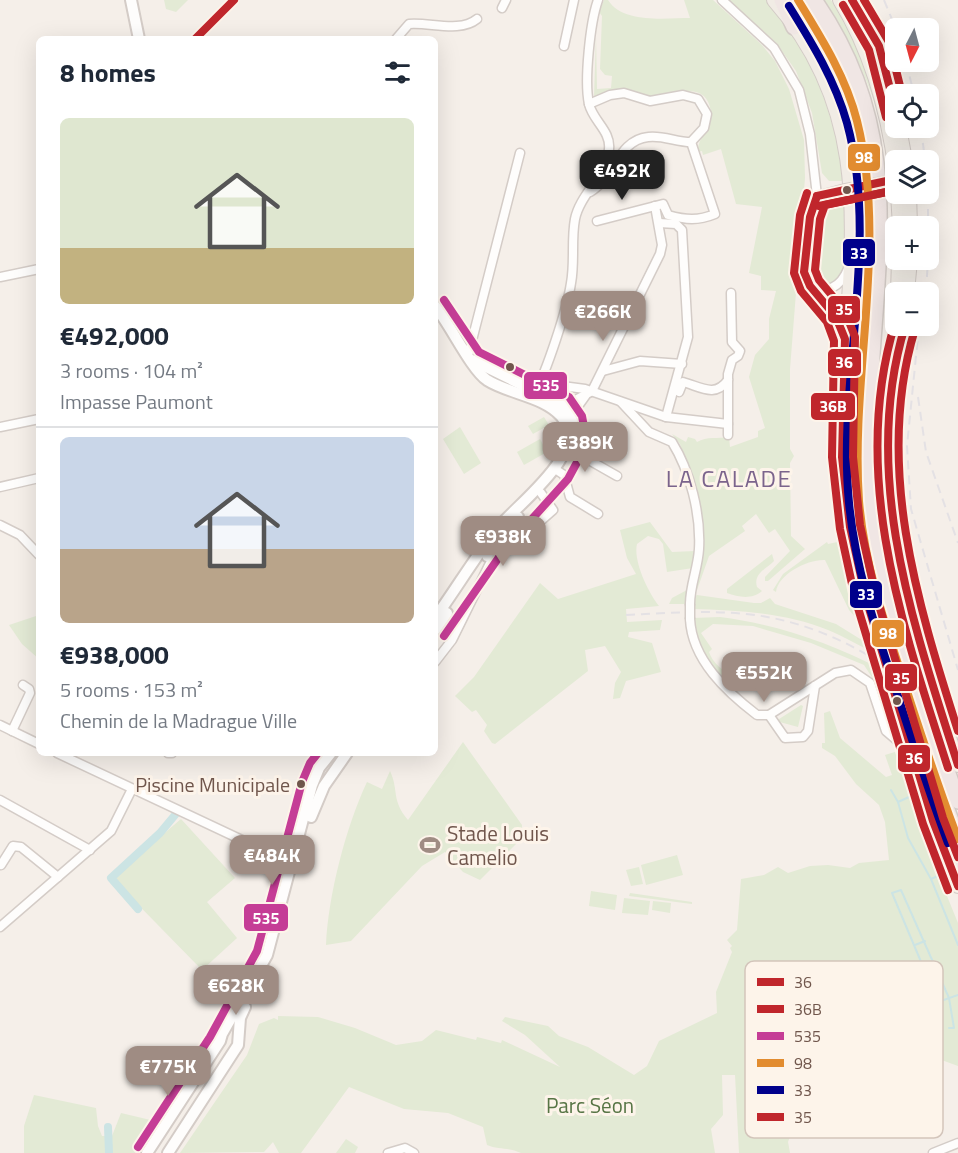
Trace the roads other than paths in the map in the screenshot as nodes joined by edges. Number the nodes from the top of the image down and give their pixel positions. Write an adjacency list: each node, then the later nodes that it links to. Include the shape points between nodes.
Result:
1 (131, 0): 15 (street)
2 (574, 0): 18 (street)
3 (598, 0): 21 (street, via 591,23)
4 (722, 0): 27 (street, via 769,43 792,75 807,116)
5 (774, 0): 14 (main road)
6 (782, 0): 14 (highway)
7 (798, 0): 92 (highway, via 837,65 856,113 862,141 870,240 857,432 862,529 878,599)
8 (814, 0): 91 (highway, via 854,71 874,140 881,225 869,431 871,503 891,599)
9 (840, 0): 23 (main road, via 871,60)
10 (852, 0): 19 (street)
11 (860, 0): 19 (main road)
12 (231, 1): 16 (street)
13 (477, 19): 17 (street, via 457,26 409,24)
14 (794, 27): 31 (main road, via 819,69 839,118 852,194)
15 (138, 36)
16 (198, 36)
17 (398, 36)
18 (564, 46)
19 (879, 46): 20 (main road)
20 (888, 84)
21 (589, 104): 22 (street, via 617,93 650,101 677,95 694,97 704,106 707,119); 26 (street, via 607,134 609,149 606,162)
22 (691, 142): 26 (street, via 662,137 636,140 622,152 603,182); 28 (street, via 716,214 699,221 668,215 663,204)
23 (892, 150)
24 (520, 153): 40 (street)
25 (885, 181): 27 (street, bridge)
26 (587, 194): 44 (street, via 575,218 568,300)
27 (818, 196): 34 (street, via 810,217)
28 (655, 206): 29 (street); 30 (street)
29 (597, 221)
30 (659, 223): 42 (street, via 676,224 682,230 688,338); 43 (street, via 663,249)
31 (852, 258): 34 (street, via 844,279 835,287 823,289); 39 (main road)
32 (36, 270): 33 (street)
33 (0, 277)
34 (806, 279): 39 (street, via 836,317)
35 (731, 293): 45 (street, via 732,342 740,351 732,360)
36 (438, 310): 40 (street)
37 (895, 336): 41 (main road)
38 (902, 336): 41 (main road)
39 (846, 352): 79 (main road, via 842,457 849,522 865,595)
40 (470, 358): 47 (street)
41 (894, 362): 86 (main road, via 888,451 894,539 912,622)
42 (682, 364): 43 (street, via 640,361); 50 (street)
43 (603, 371): 46 (street)
44 (541, 377): 46 (street, via 548,384); 47 (street)
45 (728, 380): 50 (street, via 714,391 683,382); 52 (street)
46 (589, 393): 48 (street); 49 (street)
47 (534, 395): 49 (street)
48 (621, 402): 50 (street); 76 (street, bridge, via 649,432 672,442 697,510 699,540 690,604 694,643 717,678 757,715)
49 (566, 414): 55 (street, via 575,435)
50 (668, 416): 52 (street)
51 (36, 420): 53 (street)
52 (728, 424): 54 (street)
53 (0, 427)
54 (728, 435)
55 (570, 449): 56 (street); 57 (street)
56 (557, 471): 60 (street); 61 (street, via 564,475 570,497); 64 (street)
57 (617, 476)
58 (36, 479): 59 (street)
59 (0, 487)
60 (541, 493): 63 (street, via 553,510); 64 (street)
61 (598, 514)
62 (0, 525): 65 (street, via 20,535)
63 (528, 532)
64 (496, 537): 66 (street); 66 (street); 67 (street)
65 (36, 552)
66 (474, 584): 67 (street, via 465,581); 70 (street); 72 (street)
67 (447, 601): 68 (street); 69 (street)
68 (438, 614)
69 (438, 618)
70 (438, 626)
71 (438, 632): 72 (street)
72 (452, 640): 73 (street)
73 (438, 658)
74 (23, 685): 80 (street, via 30,693)
75 (815, 686): 76 (street); 76 (street, via 808,730 803,737 784,738); 77 (street, via 842,670 858,672 870,683)
76 (769, 715)
77 (882, 720): 79 (street, via 891,731); 84 (street, via 888,733)
78 (0, 726): 80 (street)
79 (906, 727): 84 (main road)
80 (12, 731): 81 (street)
81 (36, 743)
82 (63, 756): 89 (street)
83 (346, 756): 87 (street)
84 (915, 756): 88 (main road)
85 (327, 758): 87 (street, via 326,770); 96 (street, via 312,785)
86 (958, 765)
87 (337, 769): 96 (street, via 314,807)
88 (920, 772): 94 (highway); 98 (main road, via 933,821)
89 (132, 789): 93 (street, via 111,831); 96 (street)
90 (0, 800): 93 (street)
91 (958, 801)
92 (958, 839)
93 (90, 850): 97 (street)
94 (958, 861)
95 (1, 865): 97 (street, via 13,846)
96 (295, 865): 100 (street, via 273,955 242,1013); 101 (street, via 267,955)
97 (58, 877): 99 (street)
98 (958, 886)
99 (0, 927)
100 (239, 1035): 101 (street, via 232,1030); 102 (street)
101 (222, 1036): 102 (street, via 227,1048); 103 (street)
102 (236, 1047): 104 (street)
103 (180, 1103): 104 (street, via 186,1112); 105 (street)
104 (195, 1112): 106 (street)
105 (167, 1123): 106 (street, via 179,1123); 108 (street)
106 (182, 1131): 109 (street)
107 (958, 1143): 112 (street)
108 (147, 1153)
109 (168, 1153)
110 (388, 1153): 111 (street, via 405,1148)
111 (414, 1153)
112 (933, 1153)

